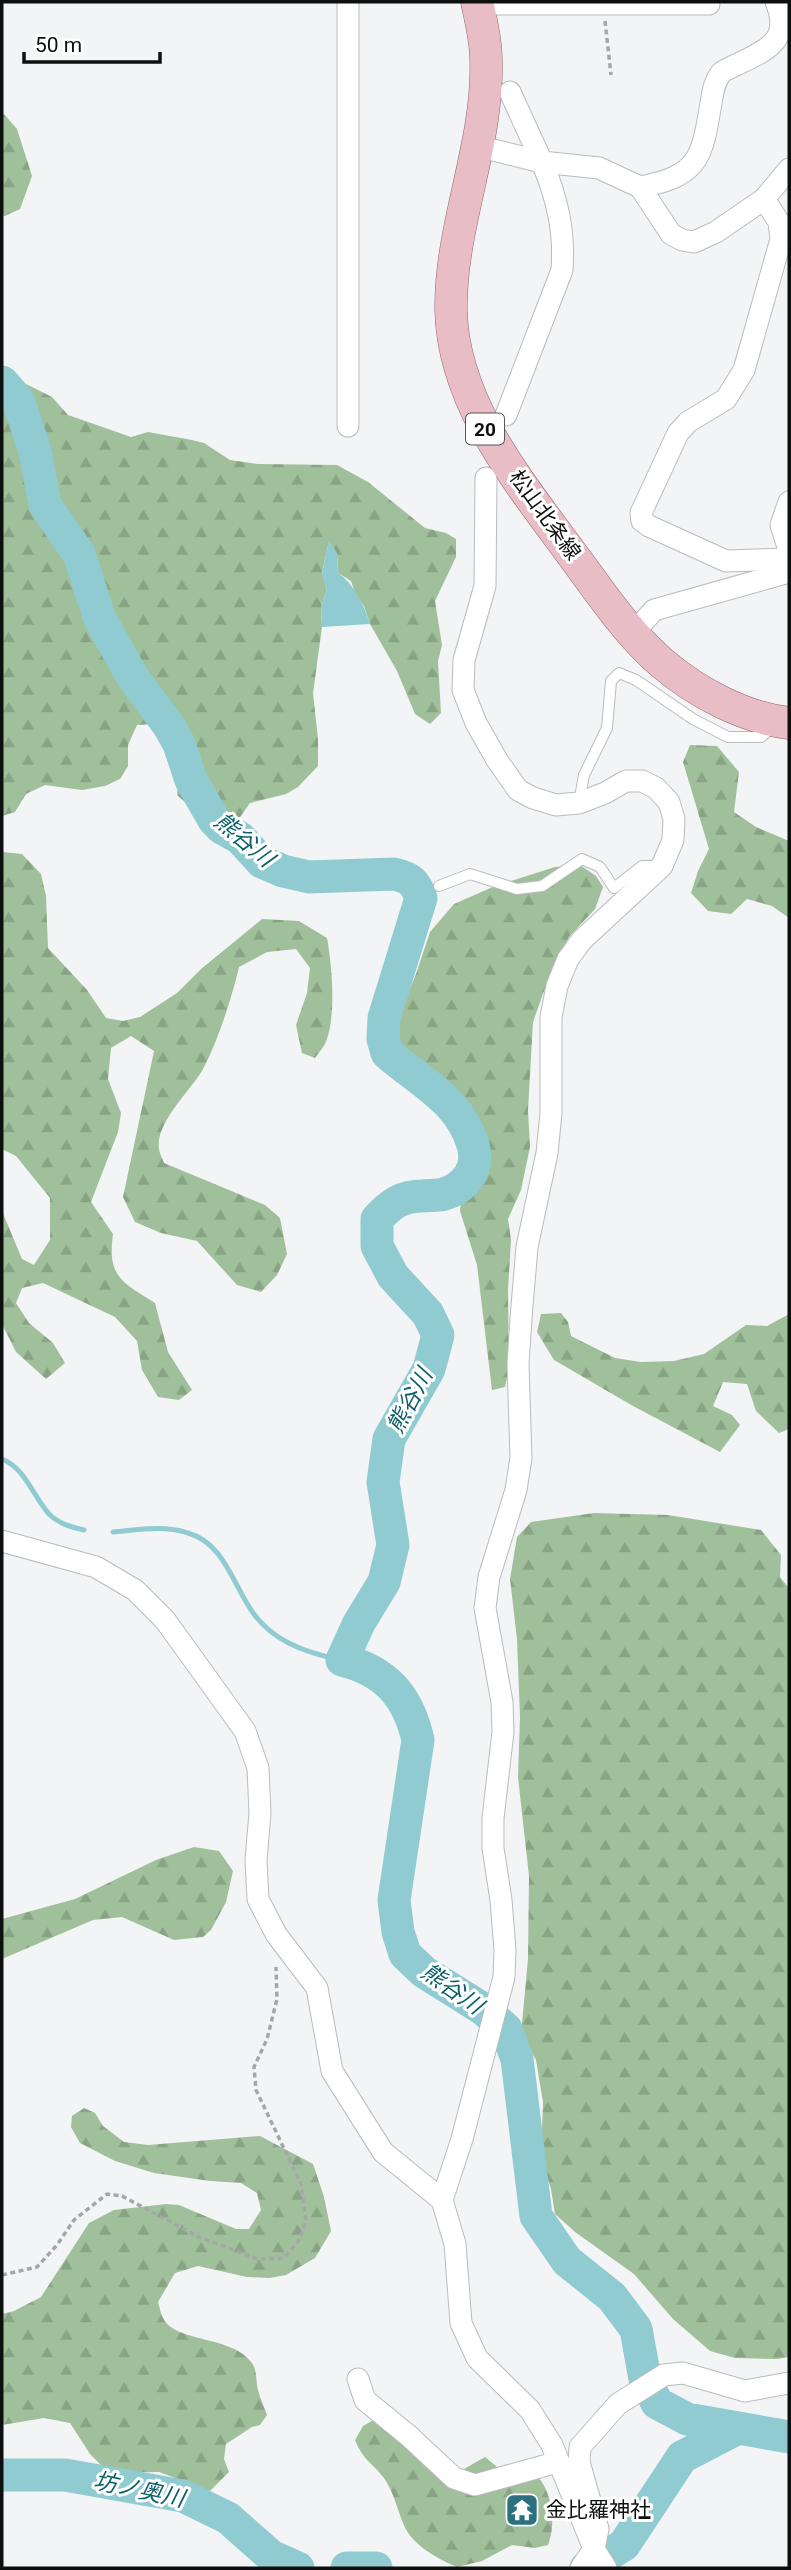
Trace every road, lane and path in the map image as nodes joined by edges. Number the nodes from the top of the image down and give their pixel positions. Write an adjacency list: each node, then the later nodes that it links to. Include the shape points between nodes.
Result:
1 (348, 2): 14 (street)
2 (776, 2): 11 (street, via 783,15 778,41 723,72 714,85 706,134 696,161 683,174)
3 (478, 3): 5 (street); 8 (main road, 松山北条線 / 20, via 486,60)
4 (709, 4): 5 (street)
5 (604, 6): 6 (path)
6 (611, 75)
7 (510, 92): 9 (street)
8 (477, 146): 9 (street); 20 (main road, 松山北条線 / 20, via 456,244 451,311 458,363 486,429)
9 (542, 162): 11 (street, via 599,168); 13 (street, via 560,216 562,270)
10 (789, 169): 12 (street)
11 (640, 187): 12 (street, via 671,234 694,242)
12 (764, 199): 18 (street, via 779,222 781,239 744,370 726,399 678,433 641,513 649,526 726,561)
13 (506, 415)
14 (348, 426)
15 (486, 478): 22 (street, via 485,586 464,660 463,690 476,723 518,789 556,805)
16 (789, 502): 17 (street, via 781,525)
17 (789, 550)
18 (789, 559)
19 (789, 572): 20 (street, via 654,610)
20 (633, 634): 21 (main road, 松山北条線 / 20, via 688,683 747,713)
21 (784, 723): 22 (lane, via 761,737 728,737 619,673 611,681 607,728 584,775)
22 (579, 803): 23 (street, via 626,782 642,781 656,788 669,802 674,819 673,840)
23 (662, 866): 24 (lane, via 642,866 614,888 600,867 582,859 542,886 517,889 470,874); 27 (street, via 582,940 568,959 551,1017 551,1113 527,1247 521,1318 521,1458 485,1608 502,1702 493,1848 501,1900 504,1977)
24 (439, 886)
25 (2, 1541): 26 (street, via 96,1567 135,1590 165,1620 245,1731 258,1768 258,1899)
26 (276, 1934): 27 (street, via 317,1988 332,2071 383,2152); 28 (path, via 277,1999 254,2067 256,2090 301,2184 306,2221 299,2240 284,2258 258,2259 199,2237 122,2196 107,2194 74,2220 37,2267)
27 (442, 2200): 31 (street, via 456,2244 461,2323 477,2358 530,2410)
28 (2, 2275)
29 (358, 2379): 31 (street, via 365,2400 454,2478 475,2485)
30 (789, 2383): 32 (street, via 745,2391 683,2373 664,2375 618,2403 580,2447 579,2462 598,2529)
31 (558, 2462): 32 (street)
32 (594, 2549): 33 (street); 34 (street)
33 (581, 2568)
34 (606, 2568)

